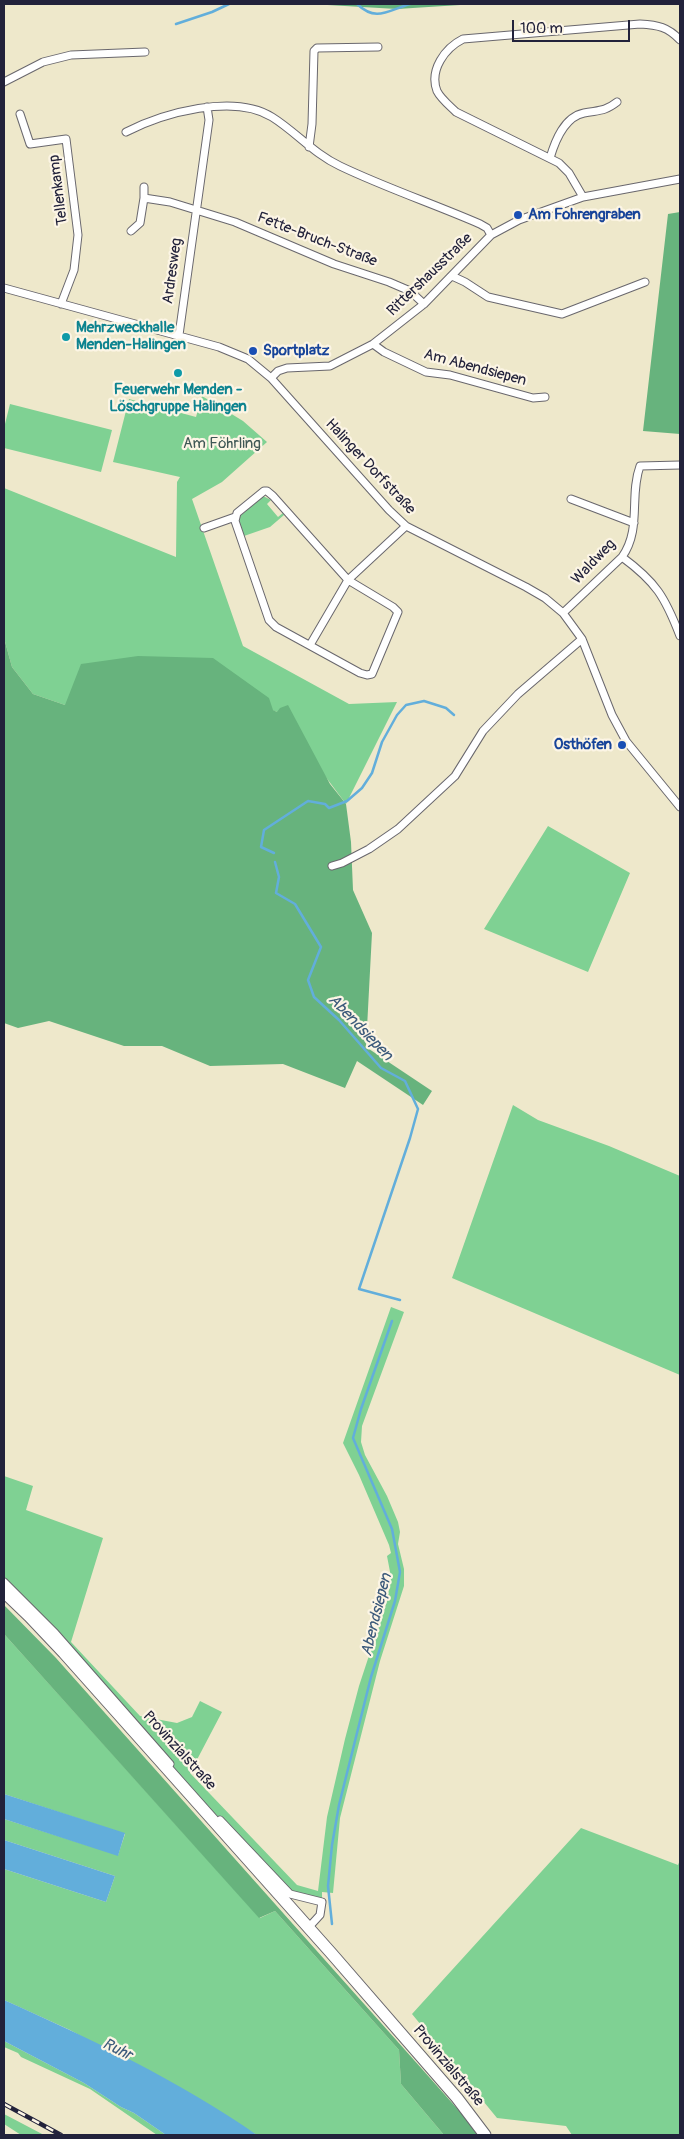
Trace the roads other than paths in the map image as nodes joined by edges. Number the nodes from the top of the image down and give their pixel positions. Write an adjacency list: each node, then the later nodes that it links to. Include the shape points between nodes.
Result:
1 (680, 40): 10 (street, via 671,30 659,25 640,24 463,39 452,44 437,68 437,92 464,116)
2 (378, 47): 9 (street, via 317,48 314,51)
3 (145, 52): 4 (street, via 70,55 43,62)
4 (4, 82)
5 (617, 102): 10 (street, via 606,111 584,113 573,118 565,125)
6 (207, 107): 8 (street, via 144,123); 9 (street, via 261,111); 15 (street, Ardresweg)
7 (20, 114): 21 (street, Tellenkamp, via 30,144 66,139 78,235 74,270)
8 (126, 132)
9 (309, 147): 17 (street, via 337,165 480,224)
10 (550, 158): 13 (street, via 569,173)
11 (680, 179): 13 (street, Rittershausstraße)
12 (144, 187): 14 (street)
13 (583, 197): 17 (street, Rittershausstraße, via 519,220)
14 (144, 198): 15 (street); 16 (street, via 140,223)
15 (195, 210): 22 (street, Fette-Bruch-Straße, via 235,222 334,264 389,282 410,291); 23 (street, Ardresweg)
16 (131, 231)
17 (491, 235): 18 (street, Rittershausstraße)
18 (452, 276): 19 (street, via 488,297 562,314); 22 (street, Rittershausstraße)
19 (645, 282)
20 (4, 288): 21 (street, Halinger Dorfstraße)
21 (61, 304): 23 (street, Halinger Dorfstraße)
22 (424, 304): 24 (street, Rittershausstraße)
23 (178, 336): 25 (street, Halinger Dorfstraße, via 234,352)
24 (373, 344): 25 (street, Rittershausstraße, via 330,366 287,368); 26 (street, Am Abendsiepen, via 426,372 450,375 533,398)
25 (271, 378): 31 (street, Halinger Dorfstraße)
26 (545, 398)
27 (680, 465): 30 (street, Waldweg, via 640,466 636,476)
28 (571, 499): 30 (street, Waldweg)
29 (235, 516): 32 (street); 34 (street, via 260,493 267,491); 38 (street, via 269,620)
30 (634, 523): 33 (street, Waldweg, via 629,547)
31 (406, 526): 34 (street); 35 (street, Halinger Dorfstraße, via 526,587)
32 (204, 528)
33 (622, 557): 35 (street, Waldweg); 36 (street, via 660,592)
34 (348, 580): 38 (street); 38 (street, via 398,612 373,671 369,675 360,672)
35 (563, 613): 37 (street, Halinger Dorfstraße)
36 (680, 636)
37 (582, 639): 39 (street, Halinger Dorfstraße, via 612,715 626,741); 40 (street, via 500,712 482,731 455,776 398,829 369,849)
38 (310, 645)
39 (680, 807)
40 (332, 866)
41 (4, 1582): 43 (street, Provinzialstraße, via 55,1633 284,1888 290,1894 322,1902 320,1915)
42 (4, 1592): 43 (main road, Provinzialstraße, via 64,1653)
43 (309, 1927): 44 (main road, Provinzialstraße, via 451,2091)
44 (484, 2135)

